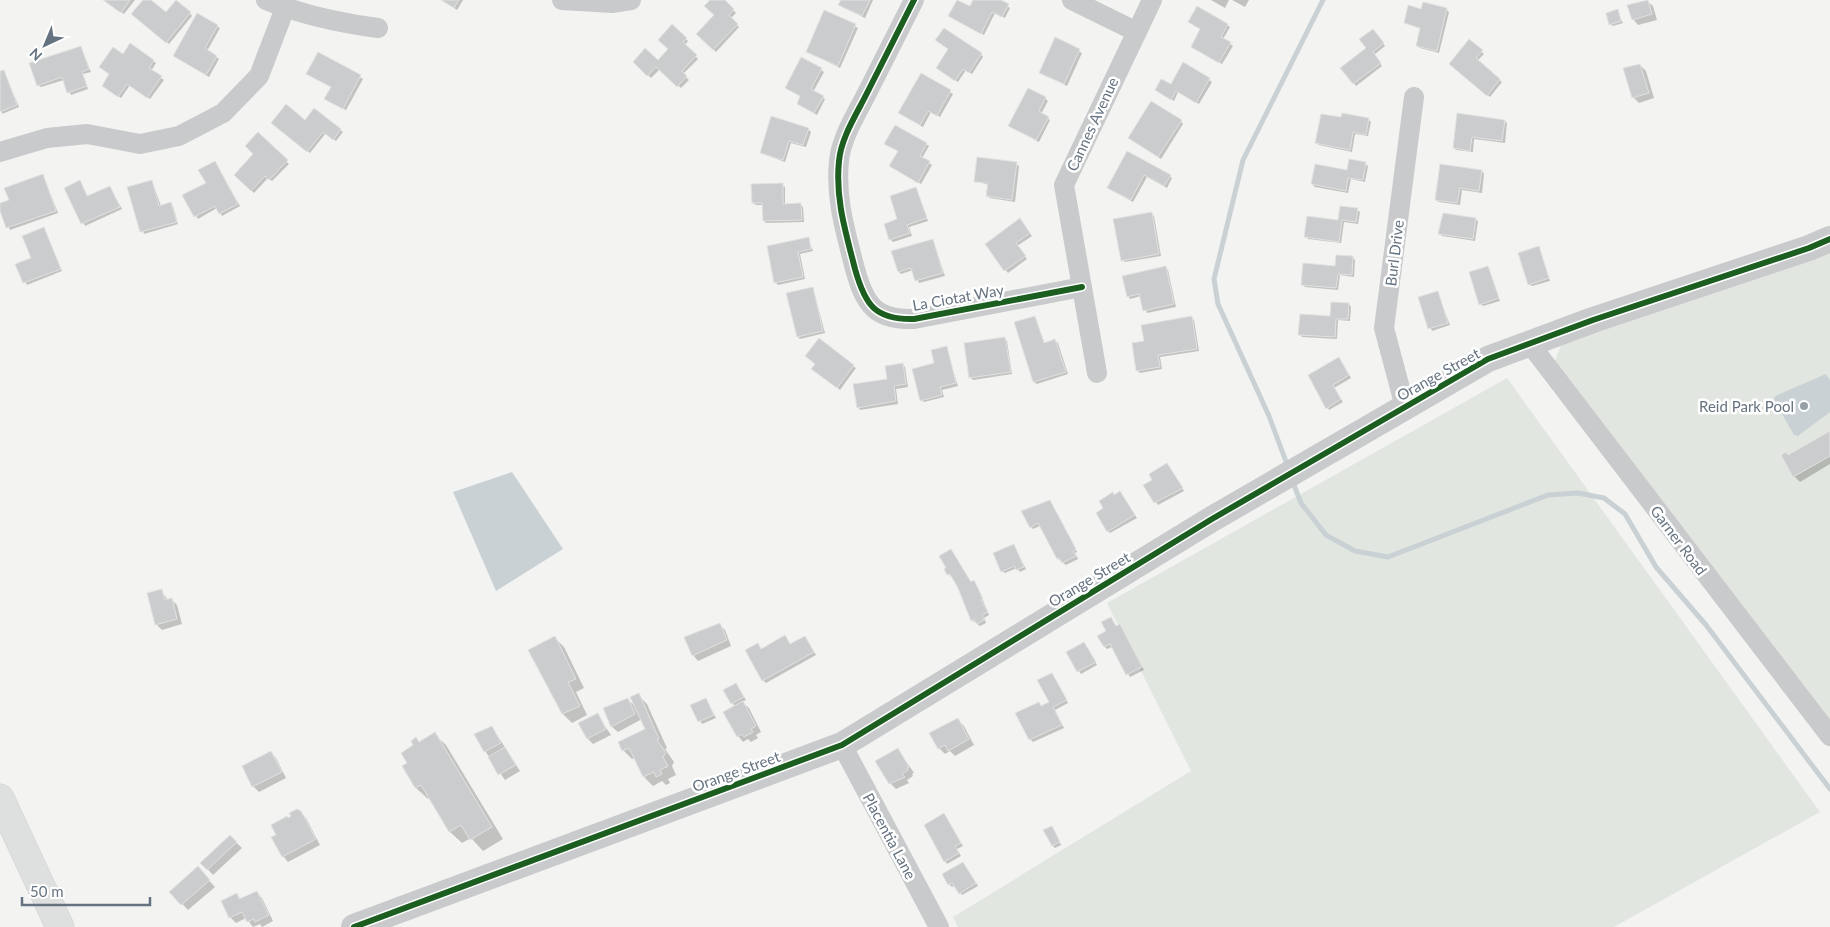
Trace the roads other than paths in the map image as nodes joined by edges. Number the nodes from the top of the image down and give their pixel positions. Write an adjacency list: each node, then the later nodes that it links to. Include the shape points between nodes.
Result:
1 (266, 0): 7 (street)
2 (562, 0): 3 (street, via 612,3)
3 (631, 0)
4 (914, 0): 13 (street, La Ciotat Way, via 854,119 839,159 841,215 864,297 873,309 898,320)
5 (1072, 0): 9 (street)
6 (1152, 0): 9 (street, Cannes Avenue)
7 (285, 8): 8 (street, via 345,24); 11 (street, via 259,76 223,113 179,136 140,144 87,134 47,138)
8 (378, 28)
9 (1137, 32): 13 (street, Cannes Avenue, via 1064,185)
10 (1414, 97): 16 (street, Burl Drive, via 1384,328)
11 (0, 152)
12 (1830, 239): 14 (street, Orange Street)
13 (1082, 287): 15 (street, Cannes Avenue)
14 (1530, 344): 16 (street, Orange Street, via 1488,359); 17 (street, Garner Road)
15 (1097, 373)
16 (1406, 407): 18 (street, Orange Street, via 1212,518)
17 (1830, 736)
18 (842, 745): 21 (street, Orange Street); 22 (street, Placentia Lane)
19 (0, 798): 20 (main road)
20 (60, 927)
21 (354, 927)
22 (939, 927)

